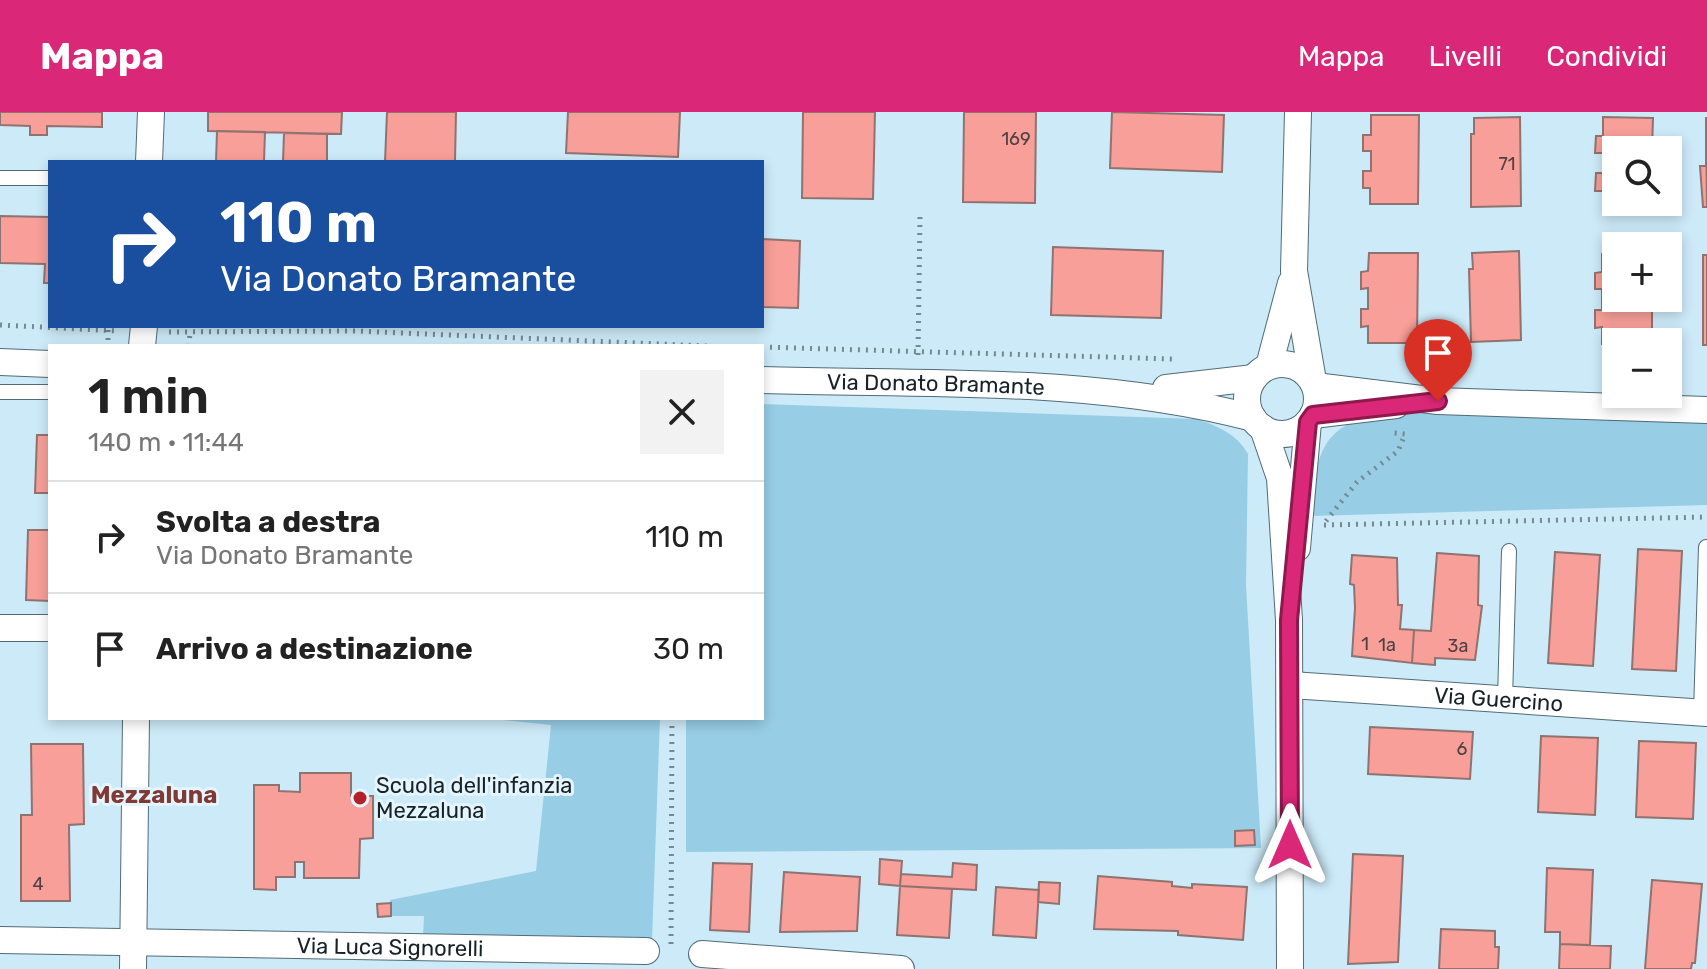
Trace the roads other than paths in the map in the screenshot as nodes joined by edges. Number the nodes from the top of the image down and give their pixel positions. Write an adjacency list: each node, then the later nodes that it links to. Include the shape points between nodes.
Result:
1 (151, 112): 3 (street)
2 (1298, 112): 6 (street)
3 (149, 160)
4 (0, 178): 5 (lane)
5 (48, 178)
6 (1294, 271): 9 (street); 11 (street)
7 (0, 362): 8 (street)
8 (48, 364)
9 (1262, 372): 11 (street, via 1294,366); 14 (street, Via Donato Bramante, via 1192,387); 18 (street, via 1247,398)
10 (764, 380): 14 (street, Via Donato Bramante)
11 (1314, 384): 15 (street); 17 (street, via 1316,406)
12 (0, 392): 13 (lane)
13 (48, 392)
14 (1111, 392): 18 (street, Via Donato Bramante, via 1192,402)
15 (1438, 401): 16 (street); 17 (street)
16 (1707, 410)
17 (1310, 418): 18 (street, via 1287,433); 21 (street, via 1311,525)
18 (1258, 423): 21 (street, via 1280,478)
19 (1706, 547): 26 (lane)
20 (1509, 551): 25 (lane)
21 (1289, 620): 24 (street)
22 (0, 628): 23 (street)
23 (48, 628)
24 (1291, 685): 25 (street, Via Guercino); 33 (street)
25 (1505, 700): 26 (street, Via Guercino)
26 (1704, 713)
27 (136, 720): 31 (street)
28 (0, 940): 31 (street, Via Luca Signorelli)
29 (659, 952): 31 (street, Via Luca Signorelli)
30 (702, 954): 32 (street)
31 (133, 956)
32 (901, 969)
33 (1290, 969)

